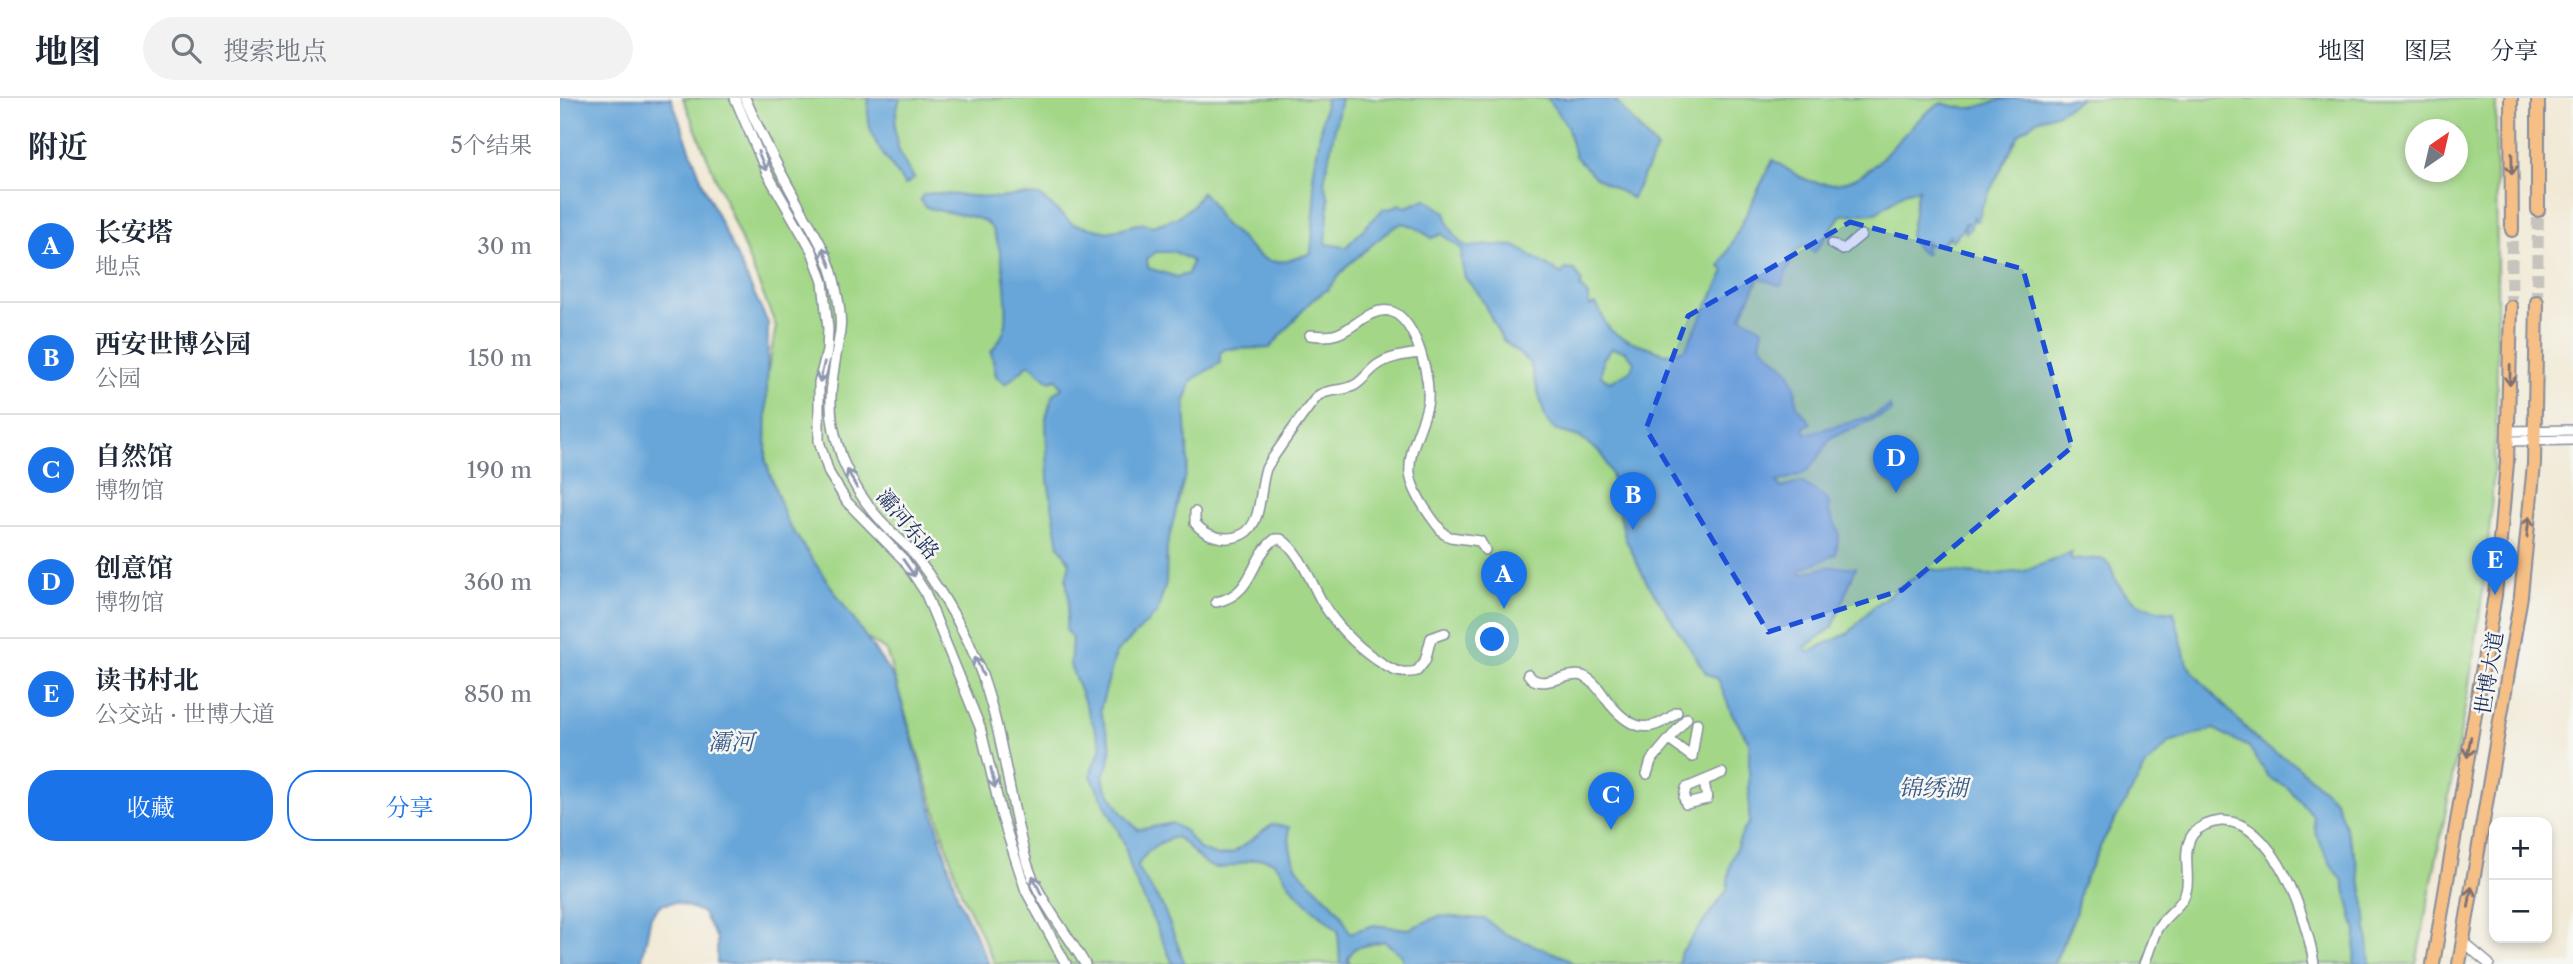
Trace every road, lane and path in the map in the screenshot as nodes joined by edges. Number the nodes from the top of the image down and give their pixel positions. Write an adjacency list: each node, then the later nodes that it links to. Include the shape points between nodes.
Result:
1 (735, 98): 30 (street, 灞河东路, one-way to 30, via 767,173 812,251 824,290 828,329 819,382 819,441 829,473 847,502 904,560 925,592 980,727 1017,866)
2 (745, 98): 29 (street, 灞河东路, one-way to 2, via 1028,863 998,723 968,641 913,553 860,494 845,465 831,405 841,329 831,268)
3 (2511, 98): 6 (main road, one-way to 6)
4 (2538, 98): 5 (main road)
5 (2538, 209)
6 (2512, 230)
7 (1861, 235): 8 (street, via 1843,250)
8 (1832, 244)
9 (2537, 302): 15 (main road, 世博大道)
10 (2511, 307): 14 (main road, 世博大道, one-way to 14)
11 (1310, 335): 12 (street, via 1337,334 1373,313 1392,311 1406,323)
12 (1420, 353): 17 (street, via 1392,358 1358,384 1344,391 1328,391 1310,402 1266,468 1256,515 1243,534 1220,538 1205,534 1195,523); 18 (street, via 1429,393 1410,460 1413,486 1444,534 1480,541)
13 (2573, 430): 15 (street)
14 (2508, 436): 15 (street); 36 (main road, 世博大道, one-way to 36, via 2495,595)
15 (2535, 436): 16 (street); 31 (main road, 世博大道, one-way to 15, via 2518,614)
16 (2573, 440)
17 (1195, 512)
18 (1485, 550)
19 (1216, 602): 20 (street, via 1229,600 1240,591 1262,552 1281,539 1292,549 1344,634 1393,671 1417,671 1431,638)
20 (1445, 633)
21 (1528, 674): 22 (street, via 1539,682 1583,677 1596,685 1620,715 1638,725 1656,726)
22 (1677, 712)
23 (1688, 718): 25 (street)
24 (1697, 723): 25 (street, via 1692,757)
25 (1669, 740): 27 (street, via 1651,761)
26 (1722, 773): 28 (street)
27 (1647, 774)
28 (1704, 780)
29 (1051, 912): 30 (street); 33 (street, 灞河东路)
30 (1042, 920): 32 (street, 灞河东路)
31 (2463, 942): 37 (main road, 世博大道); 38 (street)
32 (1066, 964)
33 (1085, 964)
34 (2144, 964): 35 (street, via 2159,927 2185,896 2188,845 2193,835 2214,822 2226,821 2252,833 2286,877 2306,924)
35 (2314, 964)
36 (2432, 964)
37 (2459, 964)
38 (2489, 964)

